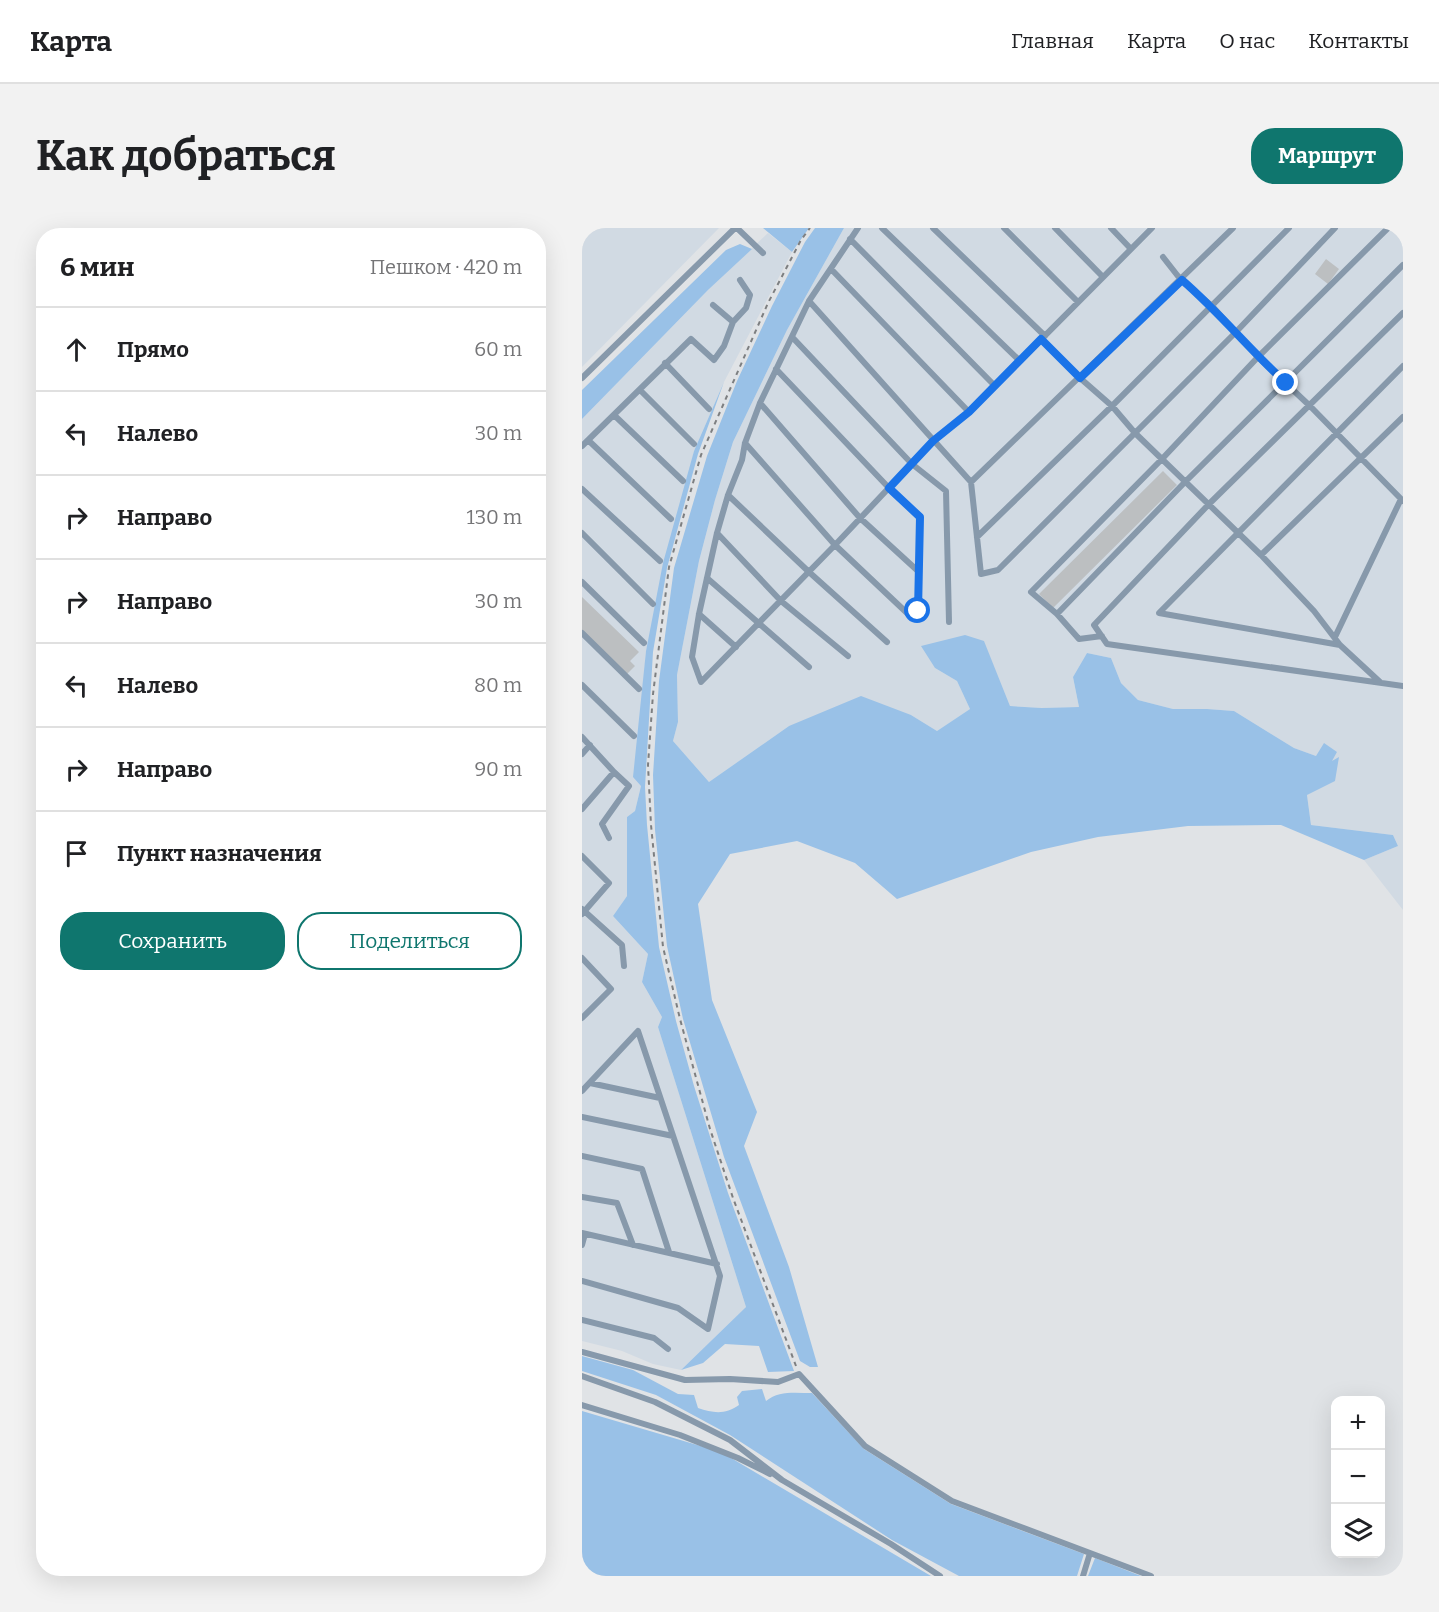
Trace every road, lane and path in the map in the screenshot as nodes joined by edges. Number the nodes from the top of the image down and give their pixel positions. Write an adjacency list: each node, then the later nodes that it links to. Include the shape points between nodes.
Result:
1 (736, 228): 16 (lane); 37 (lane)
2 (810, 228): 127 (path, via 768,303 701,455 669,567 648,765 663,947 680,1019 733,1198)
3 (858, 228): 14 (lane)
4 (882, 228): 33 (lane)
5 (933, 228): 30 (lane)
6 (1004, 228): 24 (lane)
7 (1055, 228): 20 (lane)
8 (1111, 228): 15 (lane)
9 (1152, 228): 15 (lane)
10 (1233, 228): 22 (lane)
11 (1288, 228): 26 (lane)
12 (1335, 228): 29 (lane)
13 (1388, 228): 32 (lane)
14 (850, 239): 19 (lane); 40 (lane)
15 (1131, 249): 20 (lane)
16 (763, 253)
17 (1163, 257): 22 (lane)
18 (1403, 265): 39 (lane)
19 (831, 269): 23 (lane); 46 (lane)
20 (1103, 277): 24 (lane)
21 (740, 279): 28 (lane, via 750,295 746,308)
22 (1182, 280): 26 (lane); 38 (lane)
23 (809, 301): 31 (lane); 52 (lane)
24 (1078, 302): 30 (lane)
25 (713, 305): 28 (lane)
26 (1212, 306): 29 (lane); 43 (lane)
27 (1403, 313): 44 (lane)
28 (733, 322): 34 (lane, via 714,360 691,339)
29 (1235, 333): 32 (lane); 49 (lane)
30 (1043, 337): 33 (lane); 38 (lane)
31 (793, 338): 36 (lane); 58 (lane)
32 (1258, 357): 39 (lane); 57 (lane)
33 (1020, 361): 40 (lane)
34 (665, 363): 41 (lane); 45 (lane)
35 (1403, 366): 50 (lane)
36 (776, 369): 42 (lane); 62 (lane)
37 (582, 378)
38 (1080, 378): 43 (lane); 60 (lane)
39 (1286, 383): 44 (lane); 61 (lane)
40 (995, 386): 46 (lane)
41 (640, 390): 47 (lane); 54 (lane)
42 (760, 403): 53 (lane); 67 (lane)
43 (1113, 406): 49 (lane); 72 (lane)
44 (1310, 406): 50 (lane); 66 (lane)
45 (709, 409)
46 (969, 412): 52 (lane)
47 (614, 415): 51 (lane); 59 (lane)
48 (1403, 417): 56 (lane)
49 (1135, 433): 57 (lane); 72 (lane, via 998,570 981,574)
50 (1335, 433): 56 (lane); 69 (lane)
51 (588, 440): 55 (lane); 68 (lane)
52 (933, 441): 58 (lane); 60 (lane)
53 (745, 443): 64 (lane); 73 (lane)
54 (694, 444)
55 (582, 447)
56 (1361, 458): 65 (lane); 74 (lane)
57 (1162, 459): 61 (lane); 83 (lane, via 1032,592)
58 (912, 464): 62 (lane); 84 (lane, via 946,491)
59 (683, 481)
60 (971, 482): 72 (lane)
61 (1185, 482): 66 (lane); 83 (lane)
62 (889, 488): 67 (lane); 77 (lane, via 920,517)
63 (582, 489): 75 (lane)
64 (728, 495): 71 (lane); 76 (lane)
65 (1402, 497): 88 (lane)
66 (1209, 504): 69 (lane); 87 (lane, via 1094,625)
67 (860, 518): 73 (lane); 77 (lane)
68 (671, 519)
69 (1237, 532): 74 (lane); 91 (lane, via 1159,613)
70 (582, 533): 81 (lane)
71 (717, 533): 78 (lane); 80 (lane)
72 (977, 537)
73 (836, 545): 76 (lane); 77 (lane, via 907,613 918,611)
74 (1261, 555): 88 (lane)
75 (660, 561)
76 (809, 572): 80 (lane); 89 (lane)
77 (919, 572)
78 (707, 578): 82 (lane); 85 (lane)
79 (582, 582): 90 (lane)
80 (782, 601): 85 (lane); 93 (lane)
81 (653, 604)
82 (699, 614): 92 (lane); 92 (lane, via 692,657 701,682)
83 (1057, 614): 87 (lane, via 1079,639)
84 (950, 622)
85 (758, 624): 92 (lane); 94 (lane)
86 (582, 633): 98 (lane)
87 (1102, 636): 95 (lane, via 1107,644)
88 (1335, 637): 91 (lane)
89 (887, 642)
90 (644, 644)
91 (1340, 645): 95 (lane)
92 (735, 647)
93 (848, 656)
94 (809, 667)
95 (1381, 683): 97 (lane)
96 (582, 685): 99 (lane)
97 (1403, 686)
98 (639, 689)
99 (634, 736)
100 (582, 737): 101 (lane)
101 (590, 745): 102 (lane); 103 (lane)
102 (582, 754)
103 (614, 772): 104 (lane); 105 (lane, via 629,786 602,824)
104 (582, 809)
105 (609, 838)
106 (583, 860): 107 (lane, via 609,883)
107 (583, 911): 109 (lane, via 622,945)
108 (583, 961): 110 (lane, via 611,989)
109 (624, 966)
110 (582, 1018)
111 (590, 1083): 112 (lane); 113 (lane); 113 (lane, via 638,1031)
112 (582, 1091)
113 (660, 1098): 115 (lane)
114 (582, 1117): 115 (lane)
115 (673, 1136): 122 (lane)
116 (582, 1156): 121 (lane, via 642,1169)
117 (582, 1197): 120 (lane, via 617,1203)
118 (584, 1234): 119 (lane); 120 (lane)
119 (582, 1245)
120 (633, 1245): 121 (lane)
121 (669, 1252): 122 (lane)
122 (717, 1264): 123 (lane, via 720,1276 708,1329 678,1308)
123 (582, 1281)
124 (582, 1320): 125 (lane, via 654,1338)
125 (668, 1349)
126 (582, 1352): 127 (lane, via 685,1380 778,1382)
127 (800, 1374): 131 (lane, via 865,1446 952,1501)
128 (582, 1376): 130 (lane, via 655,1402 730,1440)
129 (582, 1405): 130 (lane, via 680,1435)
130 (782, 1480): 132 (lane)
131 (1090, 1552): 133 (lane); 134 (lane)
132 (940, 1576)
133 (1083, 1576)
134 (1151, 1576)

